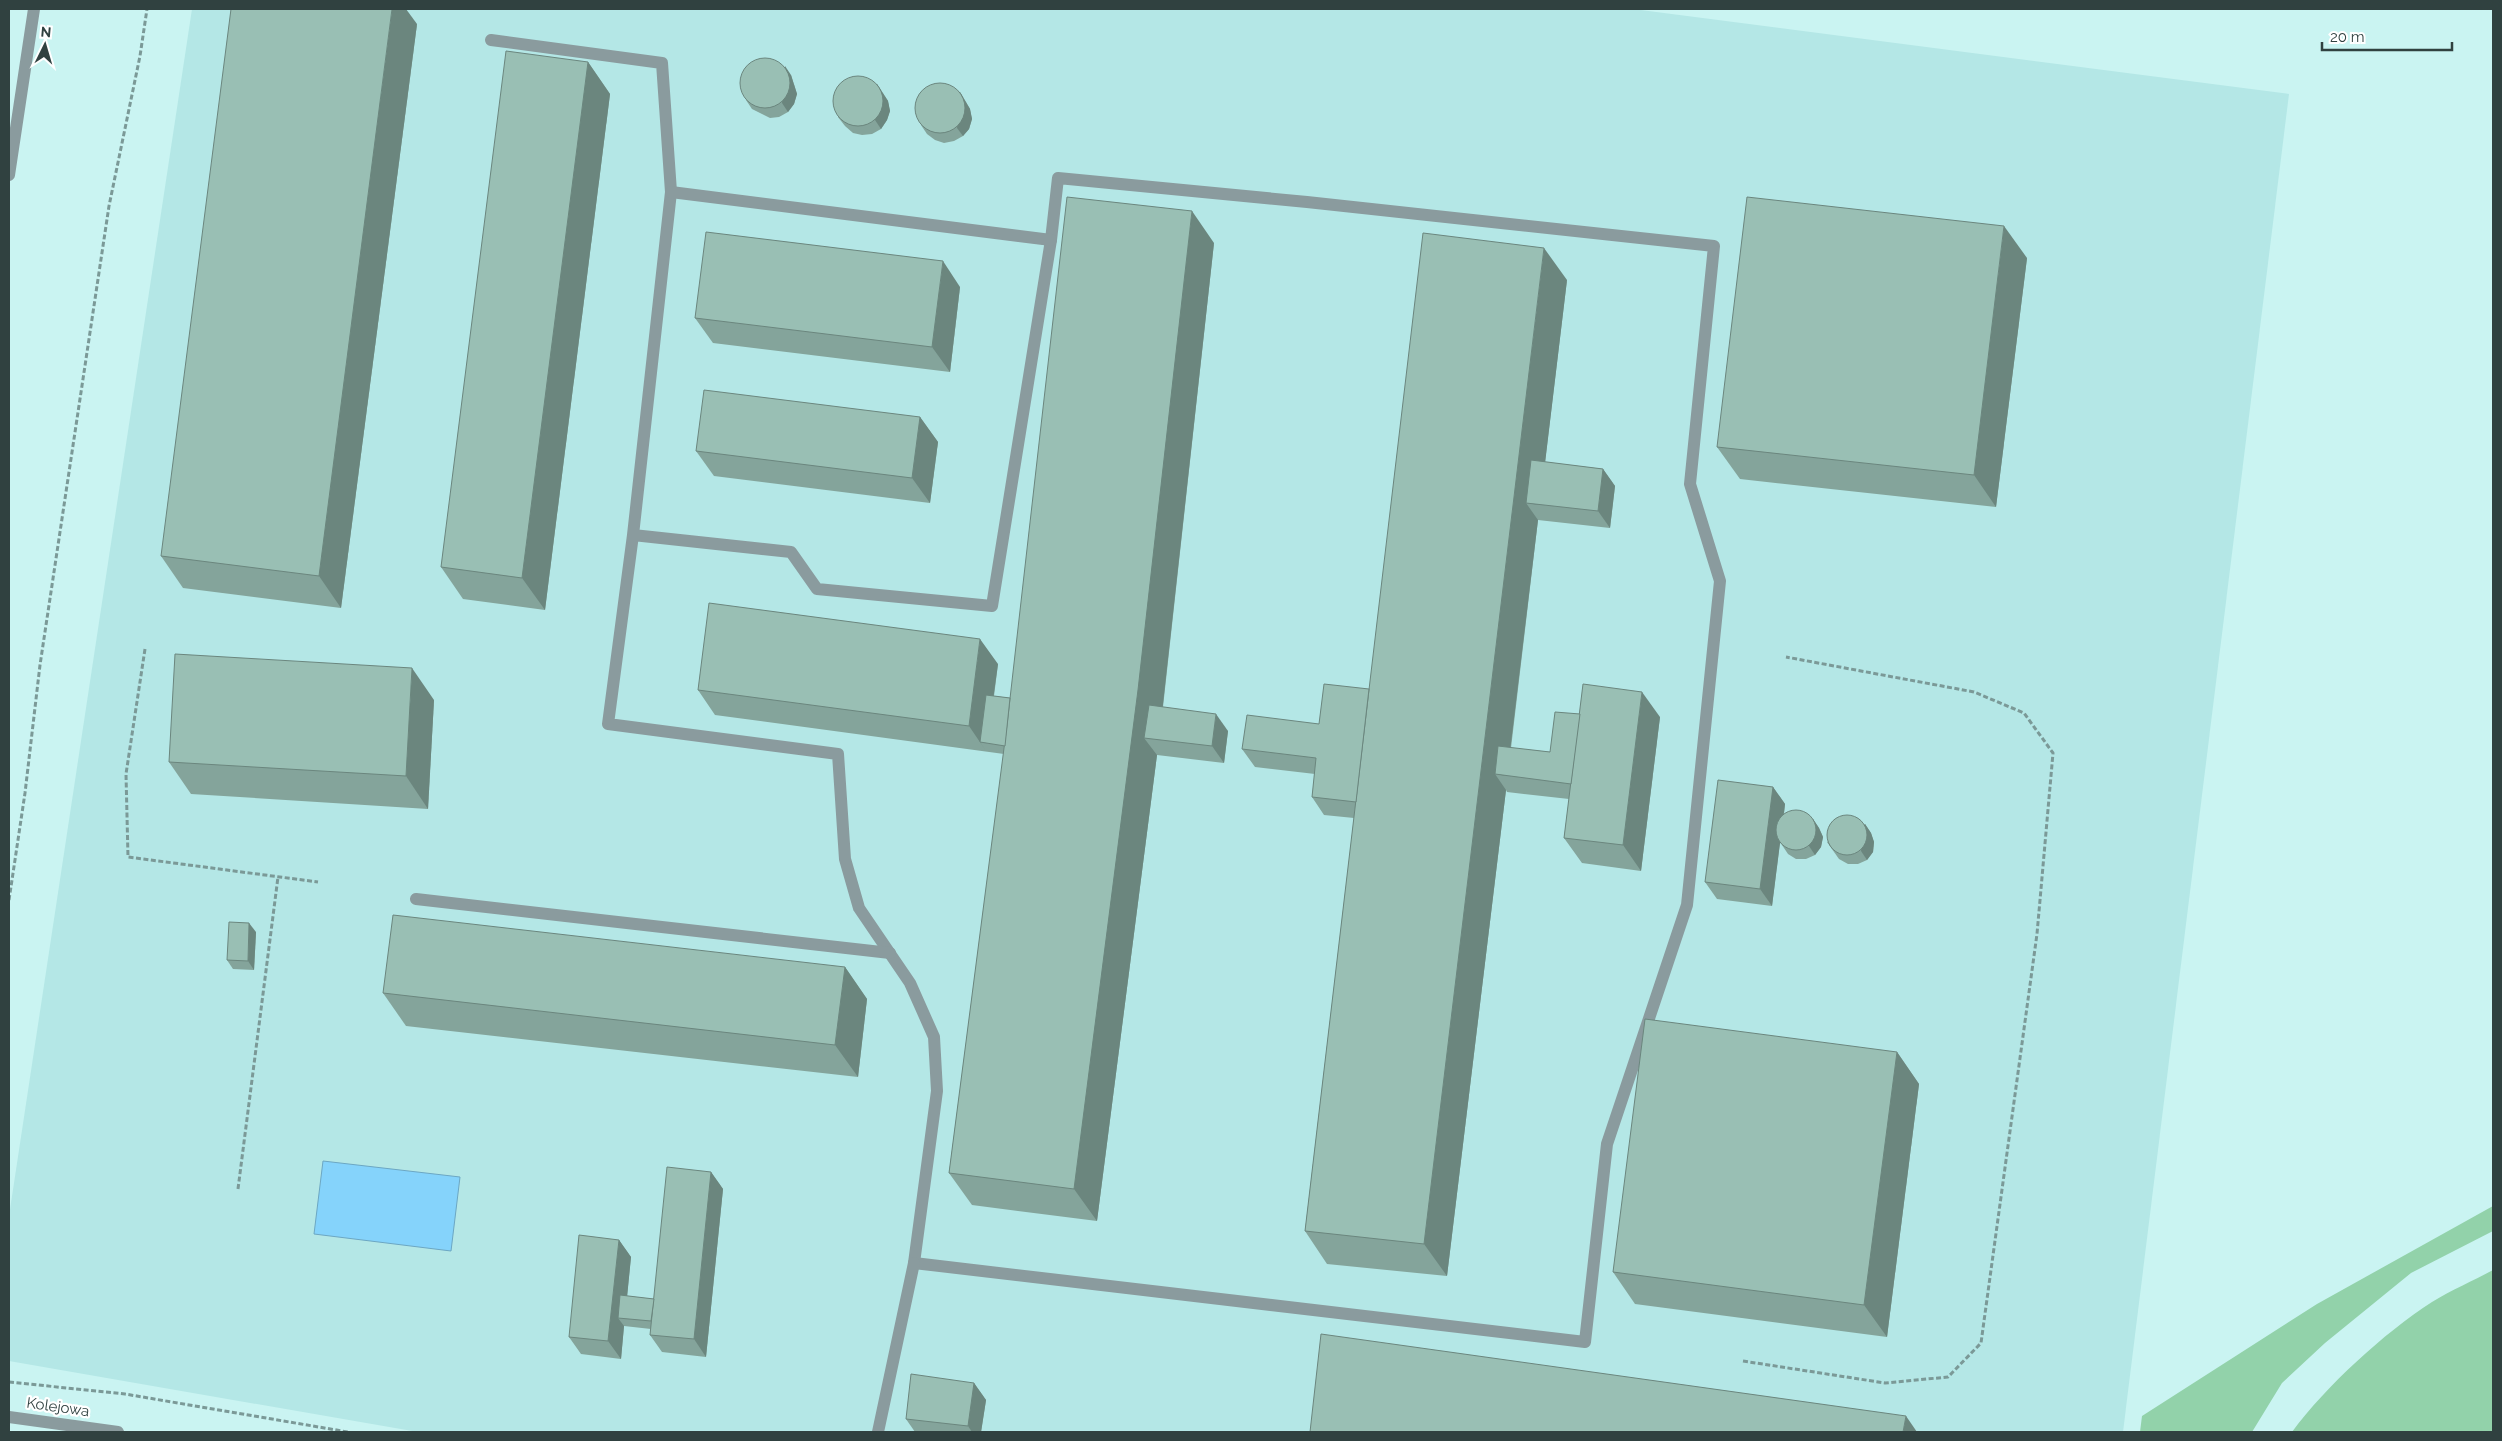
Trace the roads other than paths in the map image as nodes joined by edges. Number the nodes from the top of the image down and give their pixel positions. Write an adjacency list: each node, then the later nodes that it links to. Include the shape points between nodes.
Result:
1 (34, 9): 3 (street)
2 (491, 40): 4 (street, via 662,63)
3 (9, 175)
4 (671, 192): 5 (street); 6 (street)
5 (1050, 240): 6 (street, via 992,606 817,589 791,552); 9 (street, via 1058,178 1714,246 1690,484 1720,581 1687,905 1608,1144 1585,1342)
6 (633, 535): 8 (street, via 608,724 838,754 845,859 859,908)
7 (416, 898): 8 (street)
8 (890, 953): 9 (street, via 910,983 934,1037 937,1091)
9 (914, 1263): 12 (street)
10 (9, 1417): 11 (street, Kolejowa)
11 (118, 1432)
12 (878, 1432)

